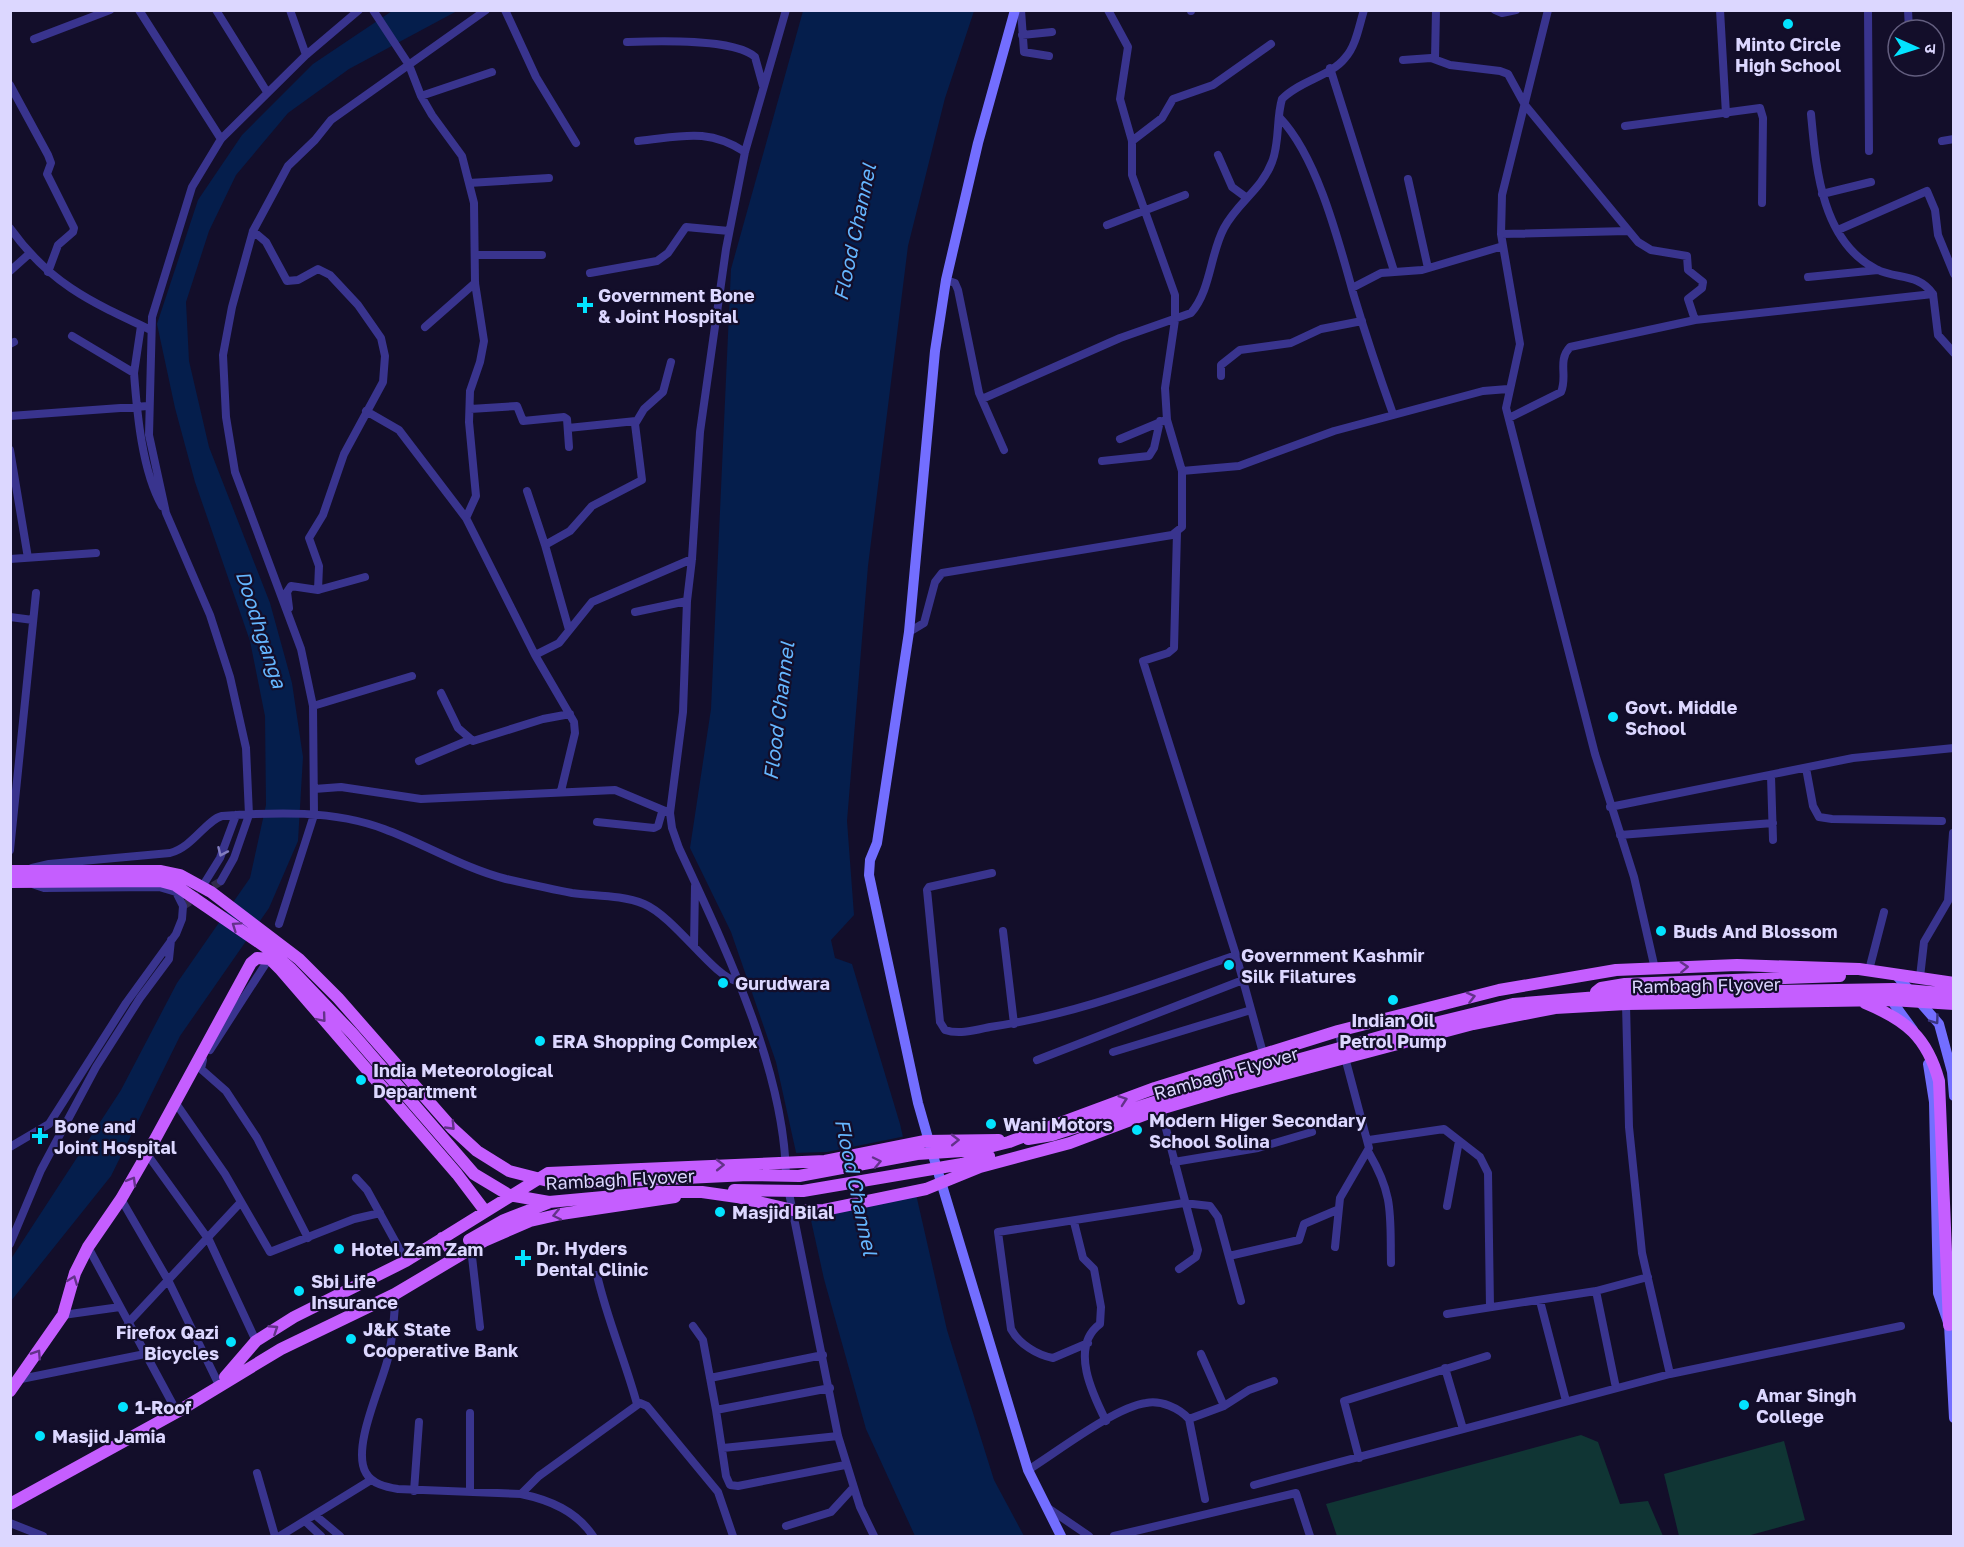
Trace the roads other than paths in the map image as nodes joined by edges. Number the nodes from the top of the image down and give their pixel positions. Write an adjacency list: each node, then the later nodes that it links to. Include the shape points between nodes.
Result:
1 (110, 10): 22 (street)
2 (139, 10): 41 (street)
3 (216, 10): 34 (street)
4 (290, 10): 25 (street)
5 (359, 10): 25 (street)
6 (373, 10): 29 (street)
7 (486, 10): 29 (street)
8 (505, 10): 46 (street, via 536,77)
9 (786, 10): 33 (street)
10 (1015, 10): 78 (main road)
11 (1021, 10): 21 (street)
12 (1108, 10): 44 (street, via 1128,47 1120,99)
13 (1364, 10): 30 (street, via 1352,49)
14 (1436, 10): 27 (street)
15 (1495, 10): 16 (street)
16 (1516, 10)
17 (1548, 10): 36 (street)
18 (1720, 10): 37 (street)
19 (1868, 10): 47 (street)
20 (1052, 32): 21 (street)
21 (1022, 35): 26 (street, via 1026,54)
22 (34, 39)
23 (627, 42): 33 (street, via 677,41 741,48 755,57)
24 (1271, 44): 44 (street, via 1213,85 1173,99 1162,118)
25 (306, 55): 34 (street)
26 (1049, 56)
27 (1435, 59): 28 (street); 36 (street, via 1450,65 1504,72 1512,78)
28 (1403, 60)
29 (409, 65): 35 (street); 62 (street, via 331,120 288,166)
30 (1330, 69): 39 (street, via 1288,93 1282,99); 73 (street)
31 (492, 72): 35 (street)
32 (10, 85): 74 (street, via 48,155 51,163 47,174 74,228 58,245)
33 (764, 87): 48 (street)
34 (267, 92): 41 (street)
35 (421, 96): 53 (street, via 462,156)
36 (1525, 105): 64 (street); 65 (street, via 1502,195)
37 (1726, 114): 40 (street); 57 (street, via 1754,107 1762,111)
38 (1810, 114): 54 (street)
39 (1280, 118): 56 (street, via 1271,165 1261,185); 80 (street, via 1301,147 1336,229)
40 (1625, 126)
41 (221, 139): 87 (street, via 202,168 181,217)
42 (1953, 139): 45 (street)
43 (638, 141): 48 (street, via 713,136)
44 (1132, 141): 58 (street, via 1131,170)
45 (1942, 141)
46 (576, 143)
47 (1869, 151)
48 (745, 152): 63 (street)
49 (1218, 155): 56 (street, via 1232,187)
50 (549, 178): 53 (street)
51 (1408, 179): 70 (street)
52 (1871, 182): 54 (street)
53 (469, 183): 68 (street)
54 (1822, 194): 61 (street)
55 (1185, 195): 58 (street)
56 (1247, 198): 82 (street, via 1223,231 1194,310)
57 (1762, 203)
58 (1144, 210): 59 (street); 82 (street, via 1174,296)
59 (1107, 225)
60 (10, 228): 67 (street)
61 (1838, 230): 71 (street, via 1857,256); 76 (street, via 1927,191)
62 (253, 231): 98 (street, via 266,242 287,281 298,280 318,269 330,275 381,338 385,348 383,382); 127 (street, via 223,355 226,417 235,472)
63 (729, 231): 75 (street, via 686,227 668,253 657,261); 119 (street, via 700,432)
64 (1628, 231): 65 (street); 83 (street, via 1645,247 1687,256 1690,273 1703,282 1702,288 1688,299)
65 (1501, 234): 66 (street)
66 (1503, 246): 70 (street); 93 (street, via 1520,344)
67 (29, 254): 72 (street); 74 (street)
68 (477, 255): 69 (street); 79 (street)
69 (542, 255)
70 (1428, 268): 73 (street)
71 (1878, 270): 77 (street); 81 (street, via 1914,278)
72 (10, 271)
73 (1394, 271): 80 (street)
74 (48, 272): 85 (street, via 71,291)
75 (590, 273)
76 (1953, 274)
77 (1808, 277)
78 (946, 280): 94 (street, via 955,283 958,290); 129 (main road, via 935,351)
79 (475, 283): 86 (street); 97 (street, via 484,342 470,391)
80 (1352, 288): 84 (street)
81 (1933, 294): 83 (street); 89 (street, via 1938,335)
82 (1175, 320): 94 (street, via 1120,338); 102 (street)
83 (1695, 320): 101 (street, via 1570,347 1564,353 1561,392)
84 (1362, 321): 92 (street, via 1321,329 1291,343 1235,352 1221,365); 99 (street)
85 (141, 326): 87 (street); 91 (street)
86 (425, 327)
87 (151, 330): 95 (street)
88 (72, 336): 91 (street)
89 (1953, 353)
90 (671, 362): 103 (street, via 663,392)
91 (134, 373): 96 (street)
92 (1221, 376)
93 (1509, 389): 99 (street, via 1483,391); 101 (street)
94 (982, 399): 108 (street)
95 (148, 406): 96 (street); 112 (street, via 149,435)
96 (136, 408): 100 (street); 112 (street, via 157,498)
97 (470, 409): 104 (street, via 518,406 523,421 564,417); 113 (street, via 476,496)
98 (366, 411): 113 (street, via 399,430); 121 (street, via 344,454 323,515 309,538 319,566)
99 (1393, 414): 110 (street, via 1320,435 1252,462)
100 (10, 416)
101 (1509, 418): 142 (street)
102 (1164, 420): 105 (street); 109 (street, via 1149,456); 110 (street)
103 (636, 421): 104 (street); 115 (street, via 642,480 592,506 570,531)
104 (568, 428): 106 (street)
105 (1120, 439)
106 (569, 447)
107 (10, 450): 117 (street)
108 (1004, 450)
109 (1102, 462)
110 (1182, 471): 114 (street, via 1184,520)
111 (527, 490): 115 (street)
112 (166, 513): 145 (street, via 210,615 230,677 246,748)
113 (466, 518): 130 (street)
114 (1177, 532): 129 (street, via 942,573 935,582 924,623); 170 (street, via 1174,648 1143,661)
115 (545, 545): 128 (street)
116 (96, 553): 117 (street)
117 (28, 558): 118 (street)
118 (10, 559)
119 (692, 559): 123 (street); 128 (street, via 592,602)
120 (365, 577): 121 (street)
121 (318, 590): 127 (street, via 294,585 288,588)
122 (36, 593): 126 (street)
123 (687, 601): 124 (street); 143 (street, via 683,712)
124 (635, 612)
125 (10, 617): 126 (street)
126 (33, 620): 153 (street)
127 (291, 621): 133 (street)
128 (569, 630): 130 (street, via 559,643)
129 (909, 632): 204 (main road, via 869,875)
130 (535, 655): 134 (street)
131 (412, 676): 133 (street)
132 (441, 693): 135 (street, via 458,728)
133 (313, 706): 140 (street)
134 (570, 714): 135 (street, via 478,741); 141 (street, via 575,733)
135 (469, 740): 137 (street)
136 (1953, 748): 138 (street, via 1853,758)
137 (419, 761)
138 (1806, 768): 139 (street); 147 (street, via 1819,817)
139 (1771, 776): 142 (street); 149 (street)
140 (315, 789): 141 (street, via 341,787 421,799); 146 (street)
141 (561, 791): 143 (street, via 621,791)
142 (1610, 807): 151 (street)
143 (666, 813): 148 (street, via 654,828); 159 (street)
144 (236, 815): 145 (street); 155 (street, via 216,818 186,847 170,853 49,864); 162 (street, one-way to 162, via 220,858)
145 (249, 815): 146 (street); 158 (street)
146 (313, 815): 166 (street); 169 (street, via 352,818 503,878 645,904 679,929)
147 (1942, 821)
148 (597, 822)
149 (1773, 823): 151 (street); 152 (street)
150 (1953, 833): 177 (street, via 1948,901 1924,942)
151 (1620, 836): 174 (street, via 1634,877)
152 (1773, 840)
153 (10, 850)
154 (10, 872): 155 (main road)
155 (24, 872): 157 (main road, via 161,871)
156 (992, 873): 190 (street, via 927,890 940,1022 952,1032)
157 (177, 880): 161 (main road); 162 (main road); 163 (main road)
158 (221, 881)
159 (695, 881): 169 (street); 179 (street)
160 (10, 882): 161 (main road)
161 (33, 884): 165 (street, via 44,888 159,887 176,892 183,906)
162 (202, 887): 172 (main road, via 273,938)
163 (198, 901): 165 (street); 172 (main road, one-way to 163)
164 (1884, 912): 175 (street)
165 (182, 919): 168 (street)
166 (279, 924)
167 (1003, 931): 190 (street)
168 (171, 940): 203 (street, via 49,1124); 225 (street, via 166,964 96,1067 40,1170)
169 (694, 946): 179 (street, via 717,971)
170 (1236, 955): 178 (street); 190 (street, via 1094,1004)
171 (270, 956): 198 (main road, via 251,963); 218 (main road, one-way to 218); 222 (street, via 200,1066 226,1091 252,1130)
172 (295, 963): 189 (main road, Rambagh Flyover); 211 (main road, one-way to 211, via 338,998 452,1128 477,1151 509,1171)
173 (1851, 968): 174 (main road, one-way to 173, via 1737,965); 175 (main road); 183 (main road, via 1846,975 1625,984 1601,988)
174 (1655, 969): 191 (main road, one-way to 174, via 1499,990 1616,970)
175 (1869, 970): 176 (main road)
176 (1897, 976): 177 (main road); 184 (main road)
177 (1920, 977): 180 (main road)
178 (1242, 980): 188 (street); 195 (street)
179 (737, 981): 209 (street, via 777,1097)
180 (1953, 982)
181 (1887, 994): 184 (main road); 192 (main road, via 1647,998 1519,1009); 246 (main road, via 1903,1013 1930,1071 1938,1293)
182 (1953, 994): 183 (main road, Rambagh Flyover, via 1894,989)
183 (1590, 996): 211 (main road, Rambagh Flyover, one-way to 183, via 548,1173 825,1161 926,1142 1032,1139 1204,1086 1438,1022 1513,1004)
184 (1915, 996): 186 (main road); 197 (main road, one-way to 197, via 1939,1024 1952,1072)
185 (1858, 1000): 186 (main road, Rambagh Flyover); 187 (main road, Rambagh Flyover); 246 (main road, via 1912,1029 1935,1065 1941,1101)
186 (1953, 1002)
187 (1626, 1004): 214 (main road, Rambagh Flyover, via 1555,1008 1473,1024 1183,1102 1070,1143 984,1165 926,1189 824,1210 797,1211 702,1192); 235 (street, via 1633,1171)
188 (1251, 1010): 193 (street); 194 (street)
189 (342, 1022): 214 (main road, Rambagh Flyover, via 474,1174 509,1195); 218 (main road, via 344,1038 480,1192)
190 (1014, 1024)
191 (1338, 1031): 192 (street); 194 (main road)
192 (1344, 1051): 199 (main road); 201 (street)
193 (1113, 1052)
194 (1263, 1053): 196 (main road)
195 (1037, 1060)
196 (1155, 1088): 199 (street); 204 (main road, one-way to 196, via 977,1150 1009,1142)
197 (1953, 1096)
198 (175, 1102): 206 (main road); 215 (street, via 225,1174)
199 (1159, 1105): 207 (street); 208 (main road, via 1091,1129)
200 (1312, 1132): 207 (street, via 1257,1148)
201 (1369, 1140): 202 (street, via 1438,1129 1449,1131); 205 (street)
202 (1460, 1141): 217 (street); 242 (street, via 1487,1166)
203 (10, 1147)
204 (932, 1152): 208 (main road); 209 (main road, one-way to 204)
205 (1368, 1153): 219 (street, via 1343,1189); 232 (street, via 1383,1177 1389,1197)
206 (147, 1154): 213 (main road, one-way to 206); 224 (street)
207 (1174, 1162): 216 (street)
208 (938, 1167): 212 (main road); 280 (main road)
209 (793, 1176): 211 (main road, via 560,1184)
210 (356, 1178): 220 (street)
211 (536, 1180): 218 (main road, Rambagh Flyover)
212 (789, 1193): 227 (main road, one-way to 227, via 722,1190 561,1214 530,1221); 254 (street)
213 (121, 1199): 226 (main road); 236 (street)
214 (549, 1202): 237 (main road, via 504,1220)
215 (240, 1203): 222 (street, via 270,1252); 224 (street)
216 (1184, 1203): 221 (street); 229 (street, via 1215,1210); 233 (street, via 1198,1254)
217 (1447, 1206)
218 (487, 1209): 223 (main road, Rambagh Flyover)
219 (1337, 1210): 228 (street); 229 (street, via 1304,1224 1299,1240)
220 (380, 1213): 222 (street); 231 (street)
221 (1074, 1221): 251 (street, via 1083,1258 1094,1269 1101,1306 1100,1324); 251 (street, via 998,1232 1016,1337 1031,1349 1053,1358)
222 (308, 1238)
223 (442, 1238): 230 (main road); 231 (main road, Rambagh Flyover)
224 (208, 1240): 236 (street); 250 (street)
225 (10, 1244)
226 (88, 1247): 241 (street); 244 (main road, one-way to 226, via 75,1273)
227 (471, 1248): 230 (main road); 249 (street)
228 (1335, 1248)
229 (1229, 1256): 239 (street)
230 (456, 1257): 237 (main road)
231 (406, 1261): 250 (main road, Rambagh Flyover, one-way to 231, via 294,1317)
232 (1391, 1263)
233 (1179, 1269)
234 (597, 1275): 266 (street, via 612,1334)
235 (1648, 1277): 238 (street); 257 (street)
236 (169, 1282): 245 (street); 261 (street)
237 (396, 1289): 261 (main road, via 294,1335 281,1349); 282 (street, via 388,1358 365,1428 363,1466)
238 (1596, 1291): 240 (street); 263 (street)
239 (1240, 1301)
240 (1540, 1301): 242 (street); 265 (street)
241 (120, 1306): 244 (street); 245 (street)
242 (1490, 1307): 243 (street)
243 (1447, 1314)
244 (63, 1315): 259 (main road, one-way to 244)
245 (128, 1323): 252 (street)
246 (1949, 1324): 271 (main road)
247 (693, 1326): 258 (street, via 703,1340)
248 (1901, 1326): 257 (street)
249 (480, 1327)
250 (256, 1341): 261 (main road, Rambagh Flyover)
251 (1088, 1343): 273 (street, via 1086,1379)
252 (146, 1354): 259 (street); 269 (street)
253 (1201, 1354): 267 (street)
254 (823, 1355): 258 (street); 262 (street)
255 (1487, 1356): 256 (street)
256 (1444, 1368): 275 (street); 278 (street, via 1344,1401)
257 (1670, 1374): 263 (street)
258 (710, 1378): 268 (street)
259 (21, 1379): 264 (main road)
260 (1274, 1381): 267 (street, via 1249,1390)
261 (219, 1385): 269 (main road)
262 (830, 1388): 268 (street); 276 (street)
263 (1616, 1388): 265 (street)
264 (10, 1391)
265 (1566, 1401): 275 (street)
266 (637, 1404): 287 (street, via 538,1476); 301 (street, via 647,1406 713,1485)
267 (1224, 1406): 272 (street)
268 (716, 1410): 277 (street)
269 (177, 1412): 289 (main road)
270 (470, 1413): 286 (street)
271 (1953, 1418)
272 (1189, 1419): 273 (street, via 1177,1408 1147,1402); 288 (street)
273 (1106, 1421): 280 (street)
274 (419, 1422): 285 (street)
275 (1463, 1429): 278 (street)
276 (838, 1436): 277 (street); 279 (street)
277 (723, 1448): 279 (street, via 726,1476 734,1487)
278 (1359, 1458): 283 (street)
279 (845, 1465): 284 (street)
280 (1028, 1470): 290 (main road)
281 (257, 1473): 296 (street)
282 (371, 1480): 285 (street); 291 (street)
283 (1254, 1485)
284 (853, 1488): 294 (street, via 831,1512); 302 (street)
285 (414, 1491): 286 (street)
286 (470, 1492): 287 (street)
287 (521, 1494): 300 (street, via 560,1506)
288 (1205, 1499)
289 (10, 1504)
290 (1045, 1507): 303 (main road); 304 (street)
291 (315, 1515): 292 (street); 299 (street)
292 (306, 1521): 297 (street); 298 (street)
293 (10, 1523): 295 (street)
294 (786, 1526)
295 (43, 1536)
296 (275, 1536)
297 (280, 1536)
298 (321, 1536)
299 (340, 1536)
300 (593, 1536)
301 (733, 1536)
302 (874, 1536)
303 (1061, 1536)
304 (1089, 1536)
305 (1114, 1536): 306 (street, via 1296,1493)
306 (1310, 1536)

